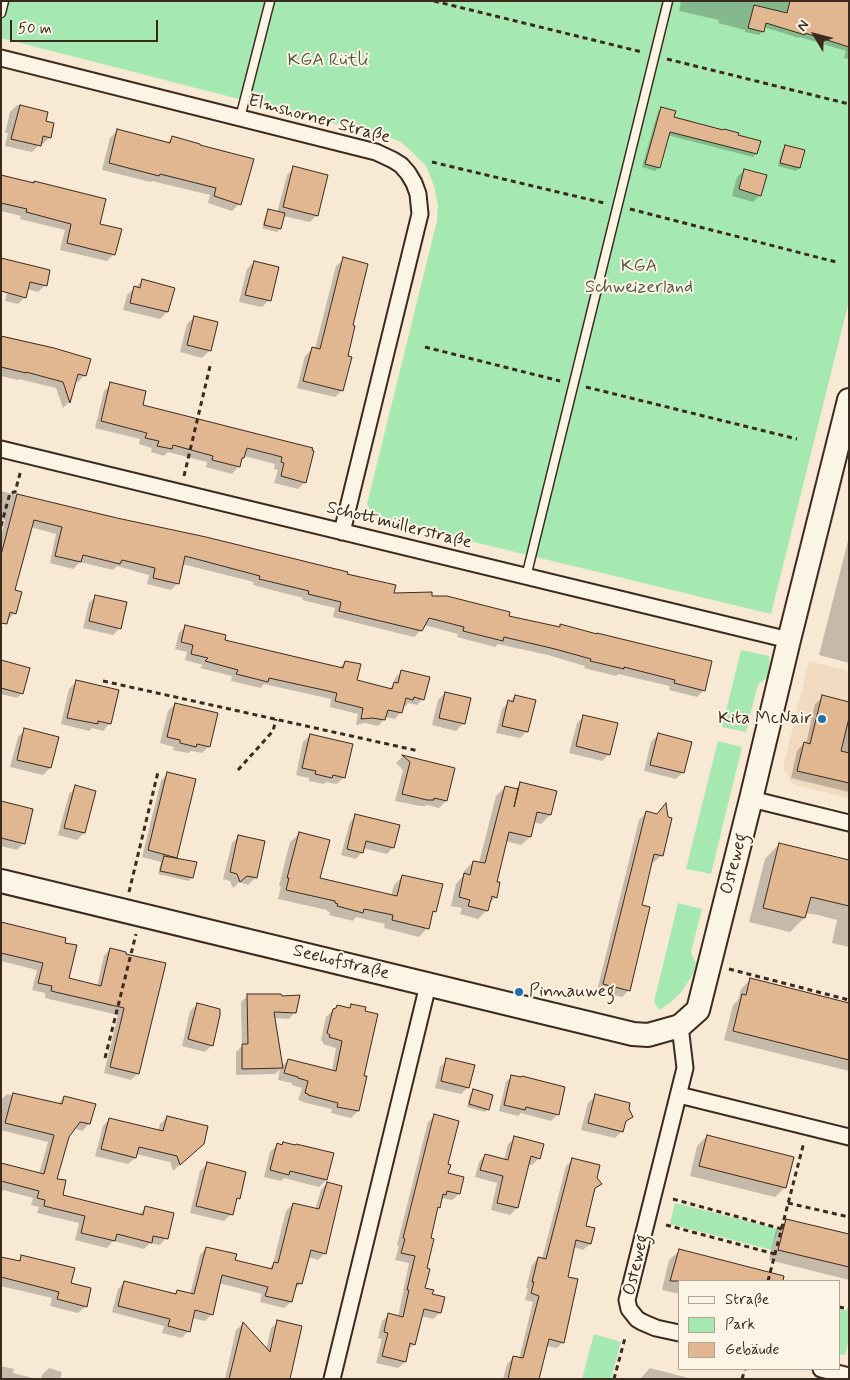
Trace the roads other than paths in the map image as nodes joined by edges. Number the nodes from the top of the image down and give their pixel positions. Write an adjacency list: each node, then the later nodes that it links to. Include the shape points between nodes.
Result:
1 (4, 1): 4 (lane)
2 (270, 1): 6 (lane)
3 (668, 1): 10 (lane)
4 (1, 13)
5 (1, 58): 6 (street, Elmshorner Straße)
6 (240, 118): 9 (street, Elmshorner Straße, via 384,154 408,173 418,194 418,224)
7 (849, 400): 11 (street, Osteweg)
8 (1, 448): 9 (street, Schottmüllerstraße)
9 (342, 532): 10 (street, Schottmüllerstraße)
10 (526, 577): 11 (street, Schottmüllerstraße)
11 (788, 640): 12 (street, Osteweg)
12 (751, 799): 13 (street); 16 (street, Osteweg, via 698,1010)
13 (849, 823)
14 (1, 881): 15 (street, Seehofstraße)
15 (428, 985): 16 (street, Seehofstraße, via 633,1034 648,1035); 22 (street)
16 (680, 1026): 17 (street, Osteweg, via 685,1068)
17 (679, 1095): 18 (street); 19 (street, Osteweg, via 627,1300 637,1319)
18 (849, 1137)
19 (678, 1333)
20 (824, 1370): 21 (street)
21 (849, 1376)
22 (332, 1379)

